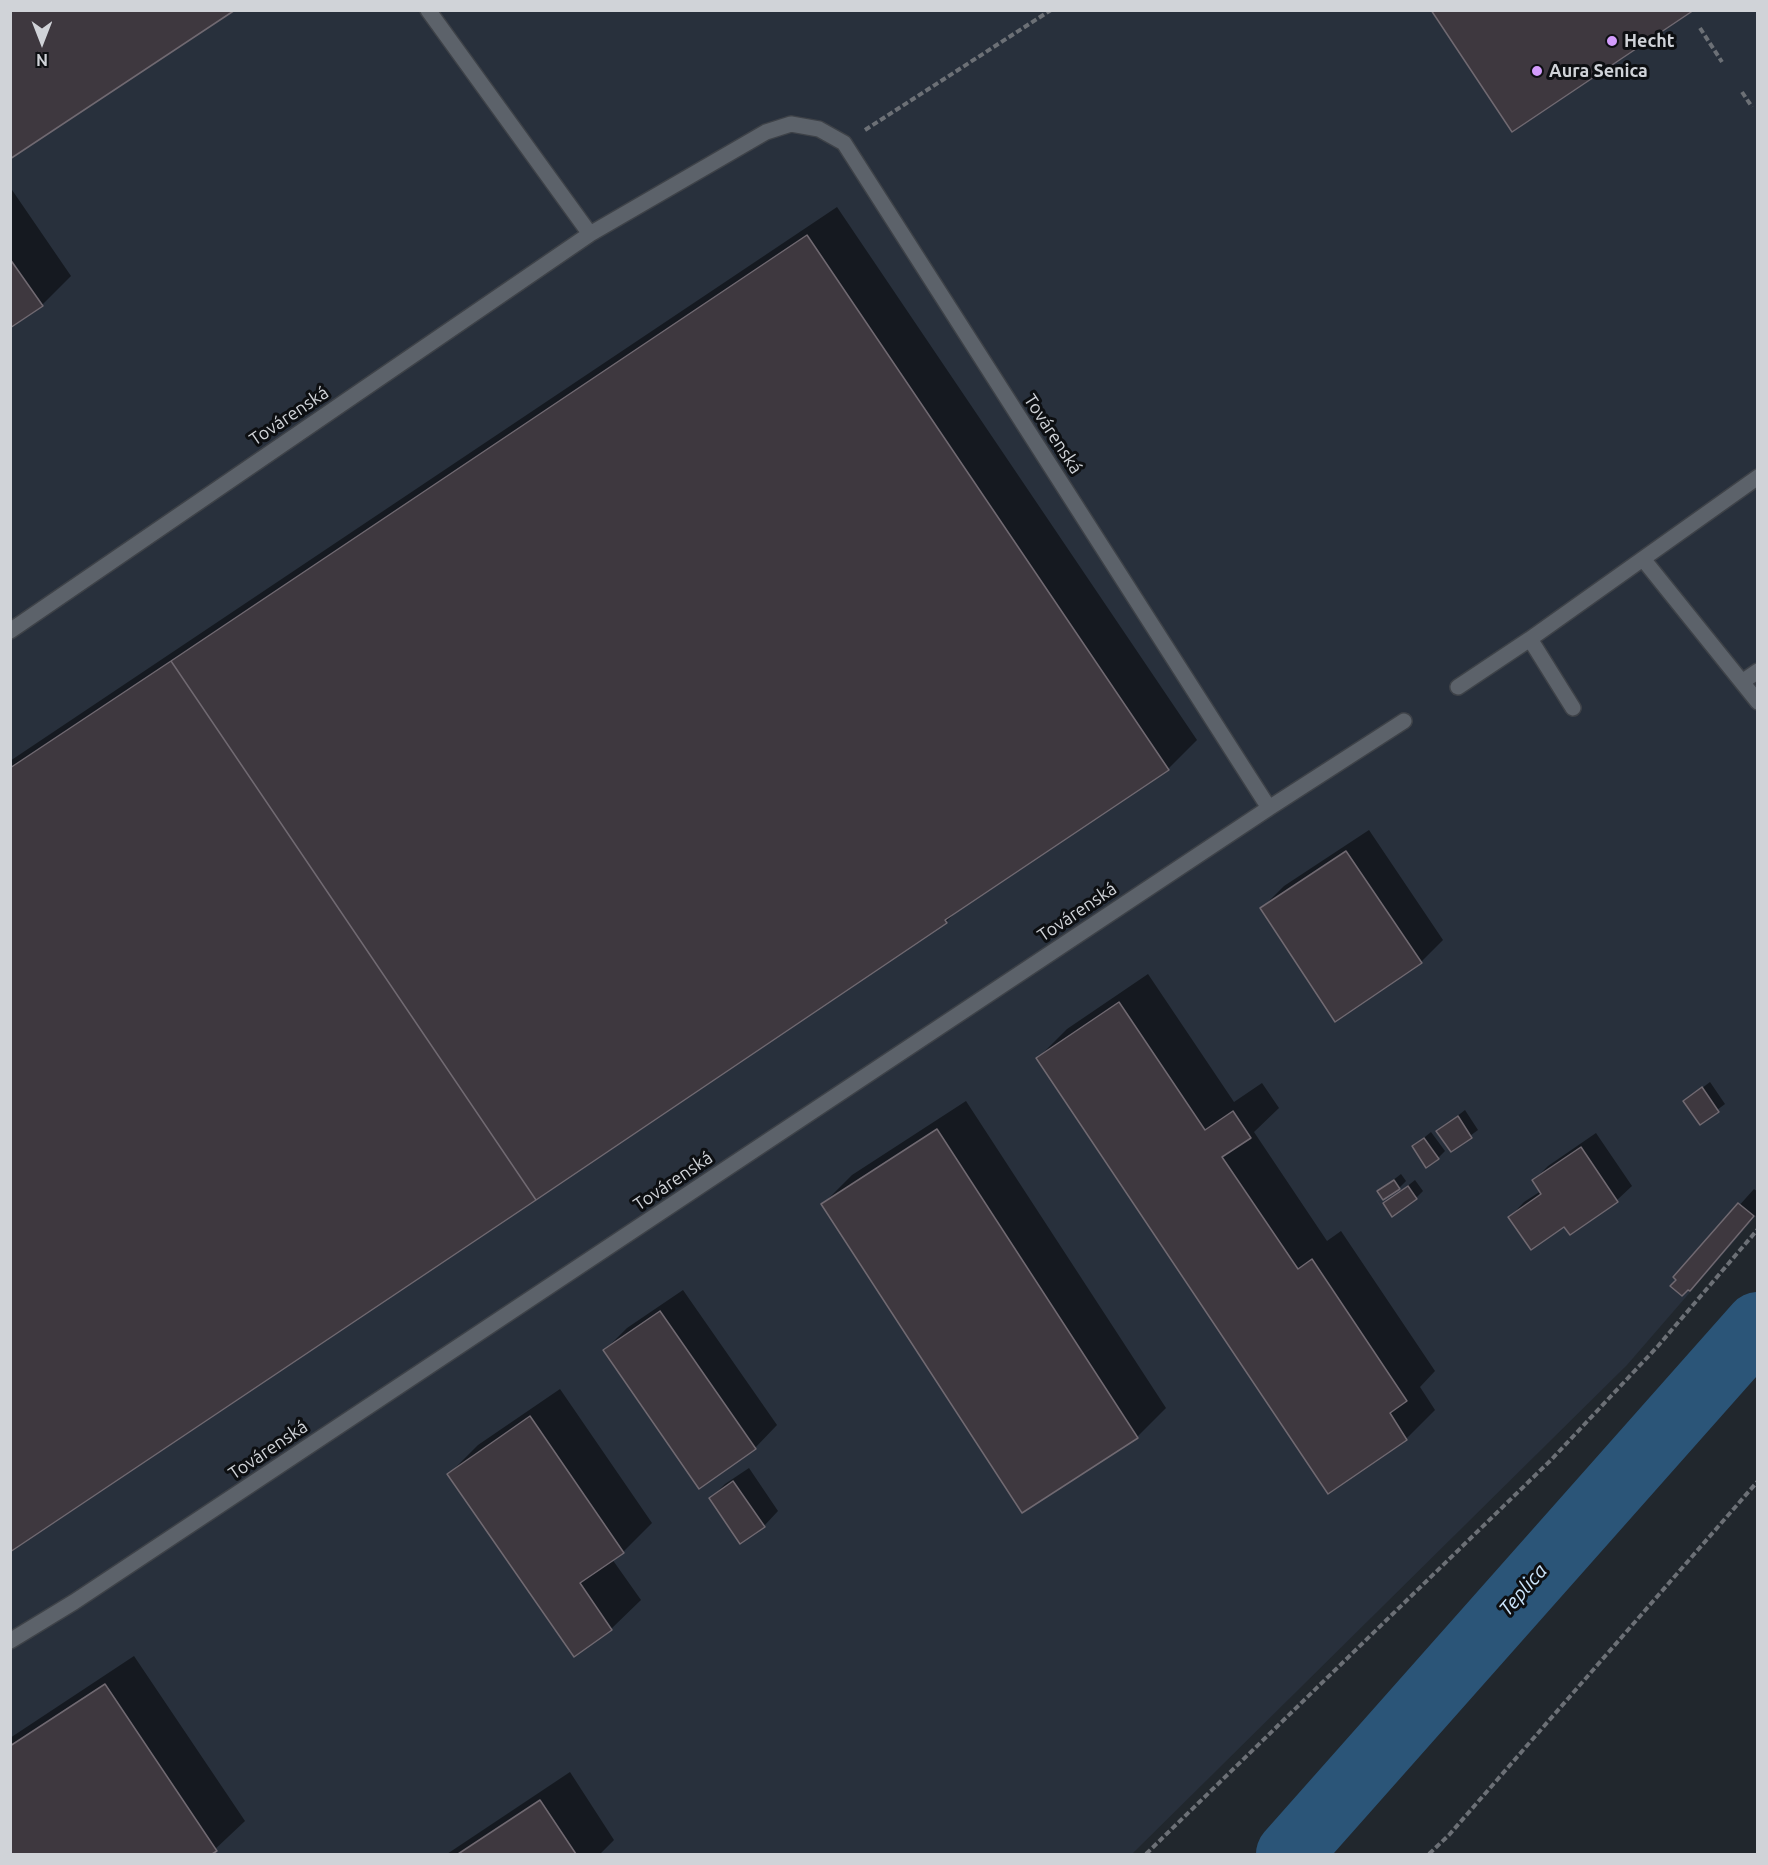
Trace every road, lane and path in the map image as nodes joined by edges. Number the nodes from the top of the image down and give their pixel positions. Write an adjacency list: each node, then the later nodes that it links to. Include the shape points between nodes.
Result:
1 (428, 10): 8 (lane)
2 (1051, 10): 7 (path)
3 (1700, 28): 4 (path)
4 (1722, 62)
5 (1742, 92): 6 (path)
6 (1752, 107)
7 (844, 143): 8 (lane, Továrenská, via 819,129 791,124 766,132); 19 (lane, Továrenská)
8 (590, 234): 11 (lane, Továrenská)
9 (1758, 477): 10 (lane)
10 (1643, 559): 12 (lane); 14 (lane)
11 (10, 631)
12 (1530, 639): 15 (lane); 17 (lane)
13 (1758, 671): 14 (lane)
14 (1742, 682): 16 (lane)
15 (1458, 687)
16 (1758, 702)
17 (1573, 708)
18 (1404, 721): 19 (lane)
19 (1269, 808): 22 (lane, Továrenská)
20 (1758, 1229): 23 (path, via 1658,1346 1551,1460)
21 (1758, 1481): 24 (path)
22 (10, 1641)
23 (1146, 1854)
24 (1429, 1854)

